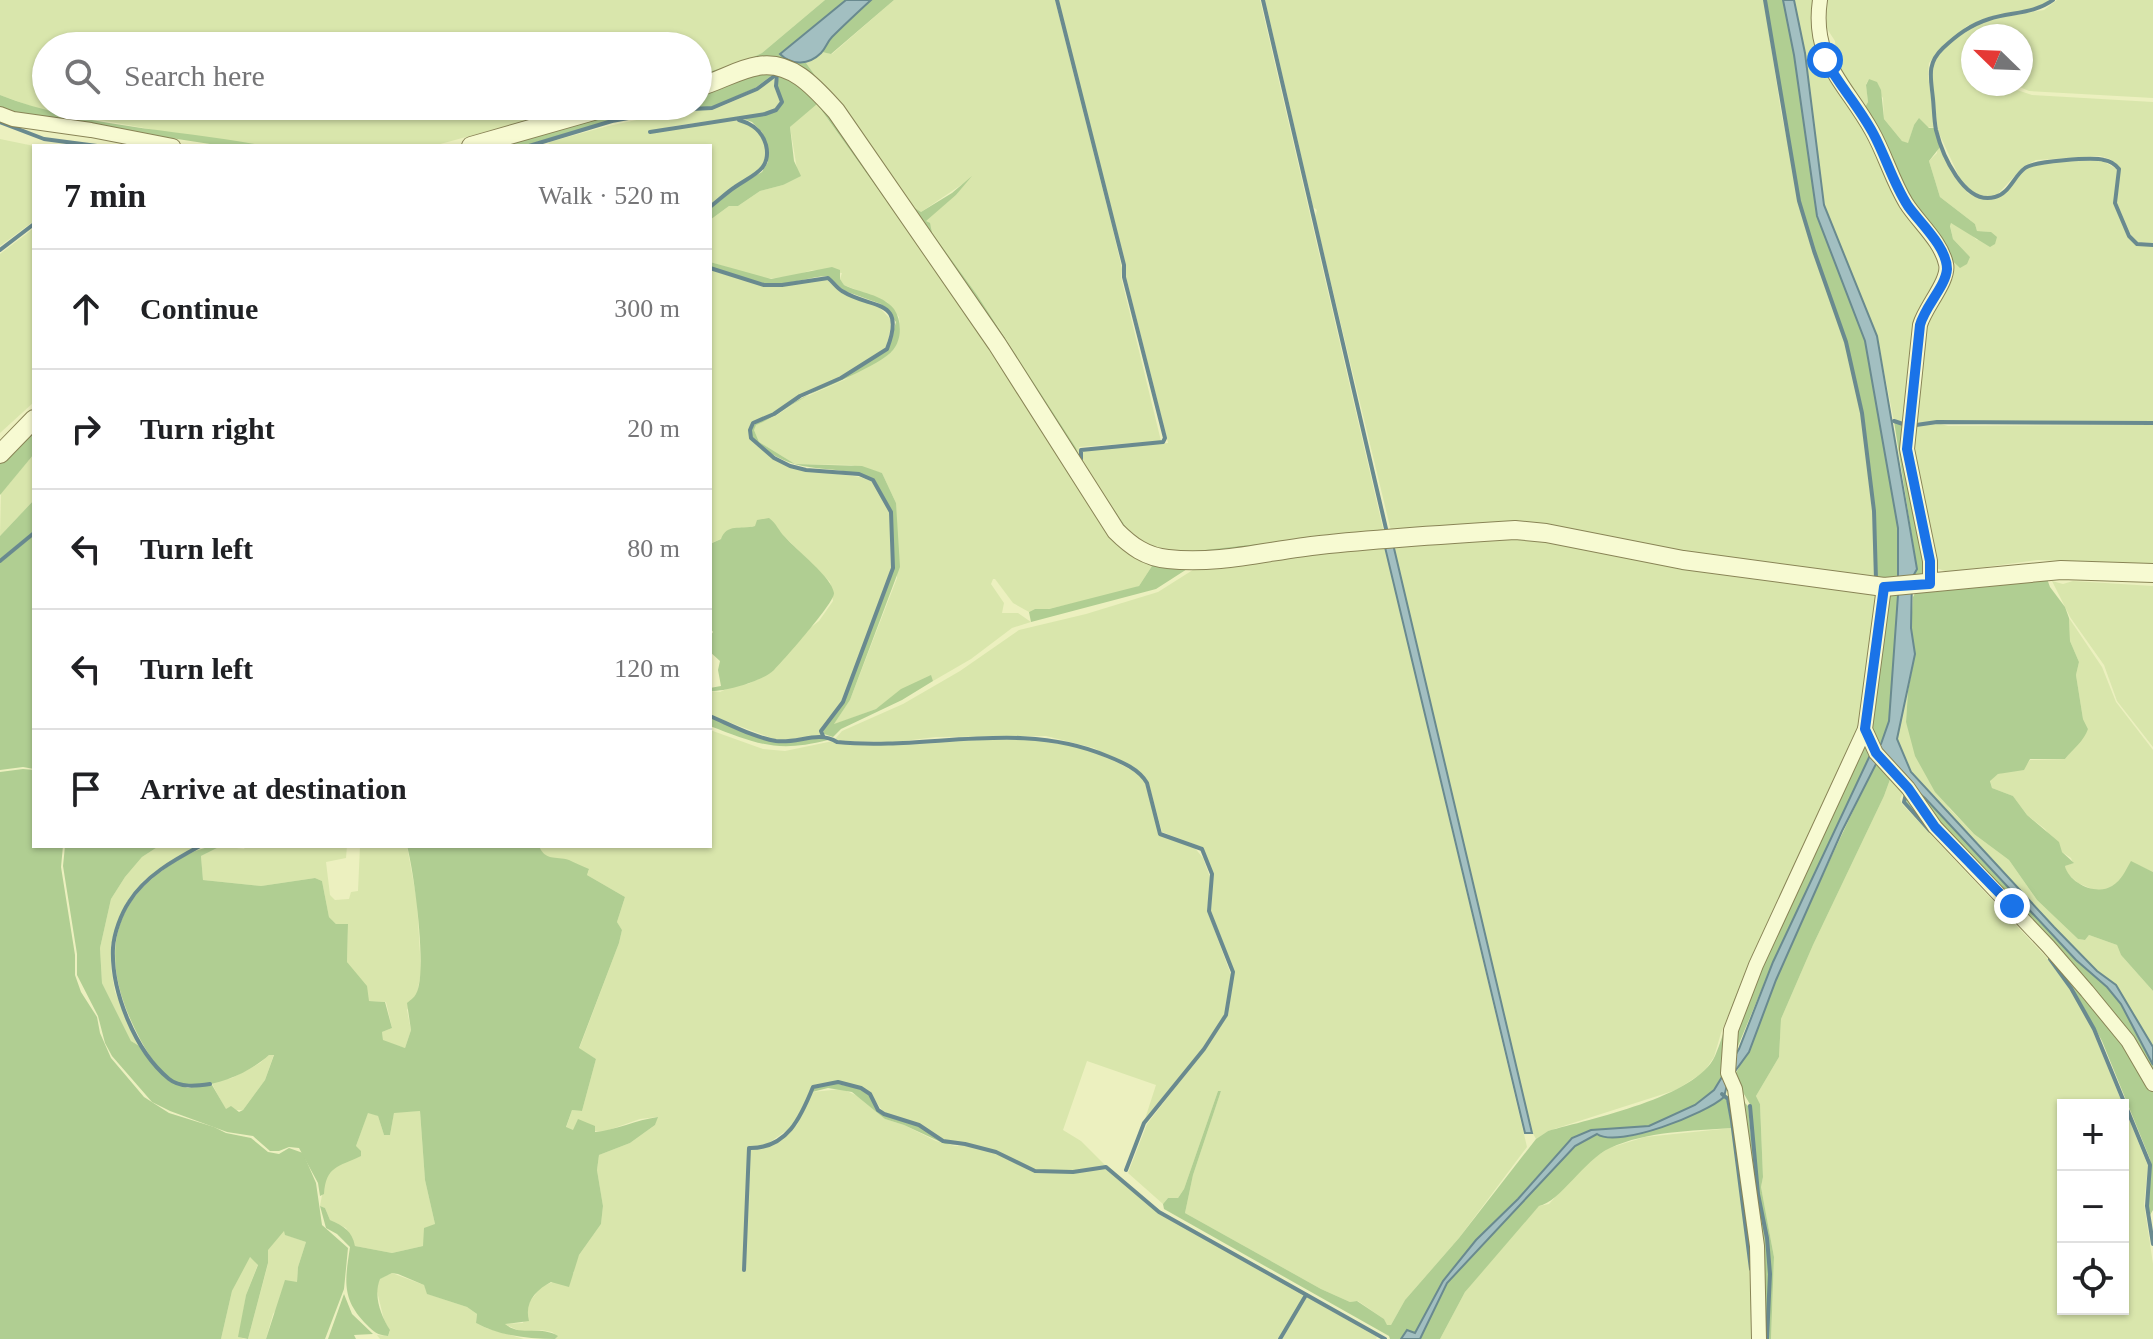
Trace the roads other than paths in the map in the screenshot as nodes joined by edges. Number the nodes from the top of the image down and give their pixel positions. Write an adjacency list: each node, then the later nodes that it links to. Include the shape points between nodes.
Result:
1 (1820, 0): 10 (street, via 1818,28 1825,60 1860,111 1899,190 1946,264 1947,273 1920,325 1907,449)
2 (712, 82): 11 (street, via 758,66 782,67 817,90 997,344 1116,531 1147,555 1205,559 1515,530 1683,560)
3 (0, 114): 5 (street)
4 (562, 120): 6 (street)
5 (163, 144)
6 (478, 144)
7 (32, 421): 8 (street)
8 (0, 454)
9 (2153, 573): 10 (street, via 2061,570)
10 (1930, 584): 11 (street)
11 (1886, 587): 12 (street)
12 (1865, 729): 13 (street, via 1876,753 1935,827 2048,946 2128,1041); 14 (street, via 1731,1030 1728,1073 1735,1089 1757,1246)
13 (2153, 1084)
14 (1759, 1339)

